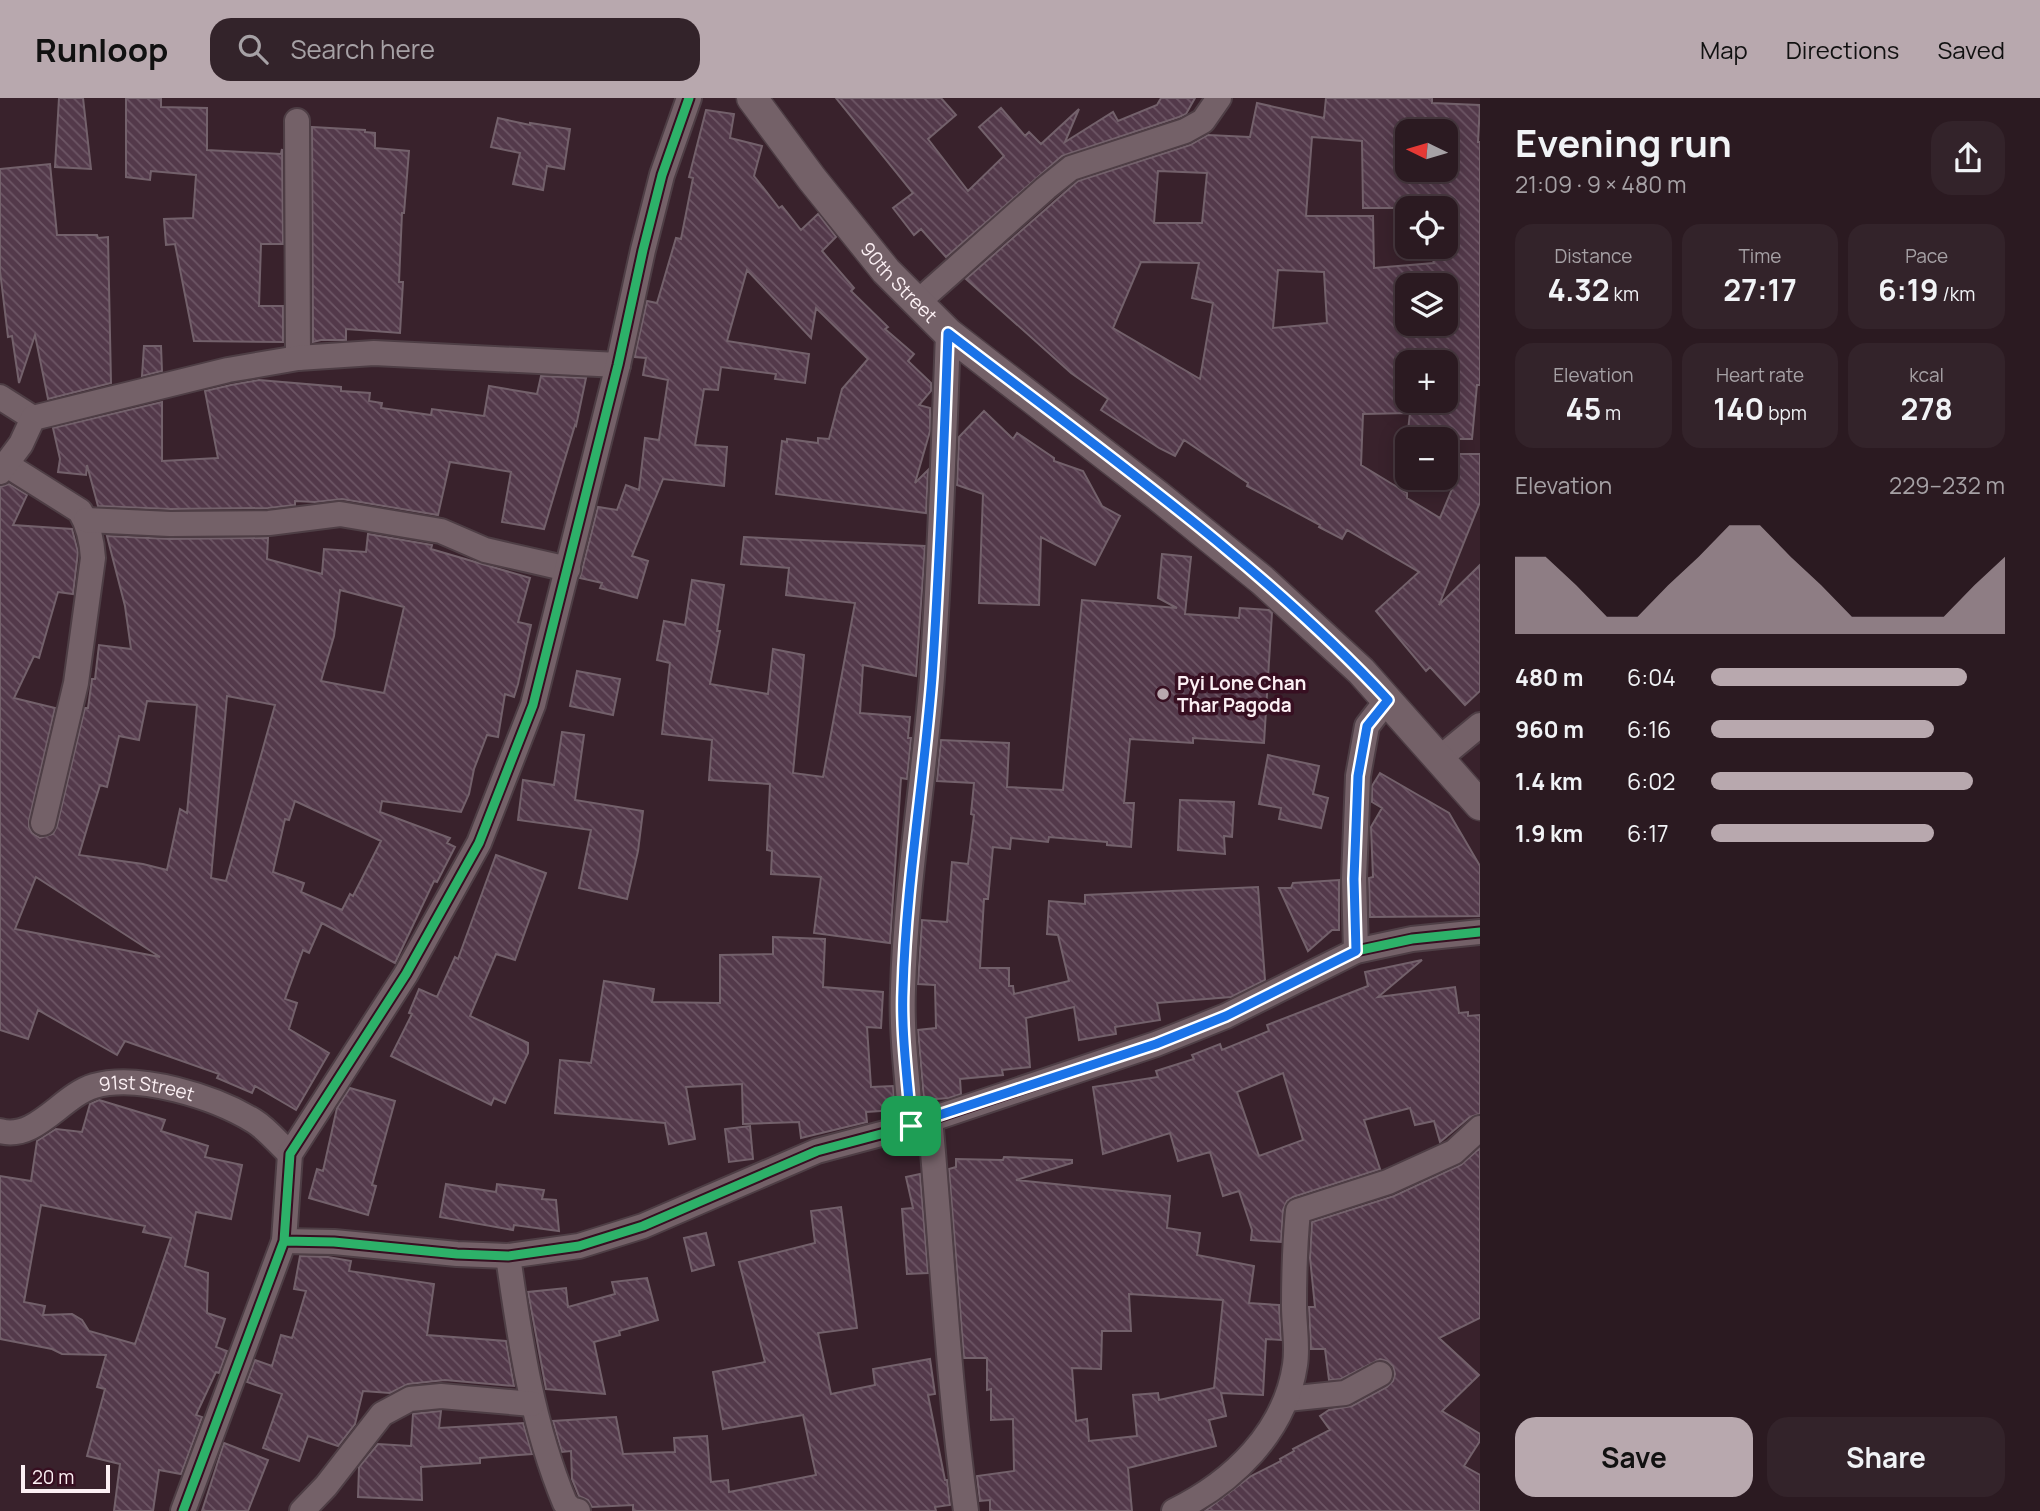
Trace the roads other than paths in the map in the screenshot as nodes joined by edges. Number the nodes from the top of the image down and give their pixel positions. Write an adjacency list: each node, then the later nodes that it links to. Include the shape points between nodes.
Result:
1 (689, 98): 8 (street, via 662,176)
2 (752, 98): 5 (street, 90th Street, via 886,271)
3 (1219, 98): 5 (street, via 1203,121 1185,131 1072,168)
4 (297, 121): 7 (street)
5 (918, 302): 6 (street, 90th Street)
6 (948, 333): 14 (street, 90th Street, via 1262,580); 21 (street, via 932,673 910,873 903,990)
7 (298, 358): 8 (street, via 374,353); 10 (street, via 228,370)
8 (618, 365): 13 (street)
9 (0, 397): 10 (street)
10 (33, 418): 11 (street)
11 (3, 468): 12 (street, via 80,511)
12 (86, 520): 13 (street, via 269,523 340,514 441,531 485,550); 18 (street, via 93,558 76,683)
13 (568, 569): 24 (street, via 533,705 479,843 406,974)
14 (1388, 700): 16 (street, 90th Street); 20 (street, via 1367,726 1358,776)
15 (1480, 725): 16 (street)
16 (1440, 758): 17 (street, 90th Street)
17 (1480, 805)
18 (43, 823)
19 (1480, 932): 20 (street)
20 (1356, 951): 21 (street, via 1226,1016)
21 (921, 1122): 26 (street, via 817,1151 643,1226 579,1246); 33 (street, via 944,1269)
22 (0, 1131): 24 (street, 91st Street, via 27,1130 71,1097 93,1086 122,1082 171,1088 219,1104 256,1122)
23 (1477, 1136): 28 (street, via 1454,1152 1388,1182 1298,1210 1296,1362)
24 (290, 1154): 25 (street)
25 (284, 1241): 26 (street); 30 (street)
26 (509, 1256): 29 (street)
27 (1380, 1374): 28 (street, via 1345,1393)
28 (1287, 1399): 34 (street, via 1254,1452 1194,1501)
29 (532, 1404): 31 (street, via 441,1396 410,1399 382,1415); 32 (street, via 555,1480 565,1503)
30 (183, 1511)
31 (302, 1511)
32 (578, 1511)
33 (966, 1511)
34 (1174, 1511)

